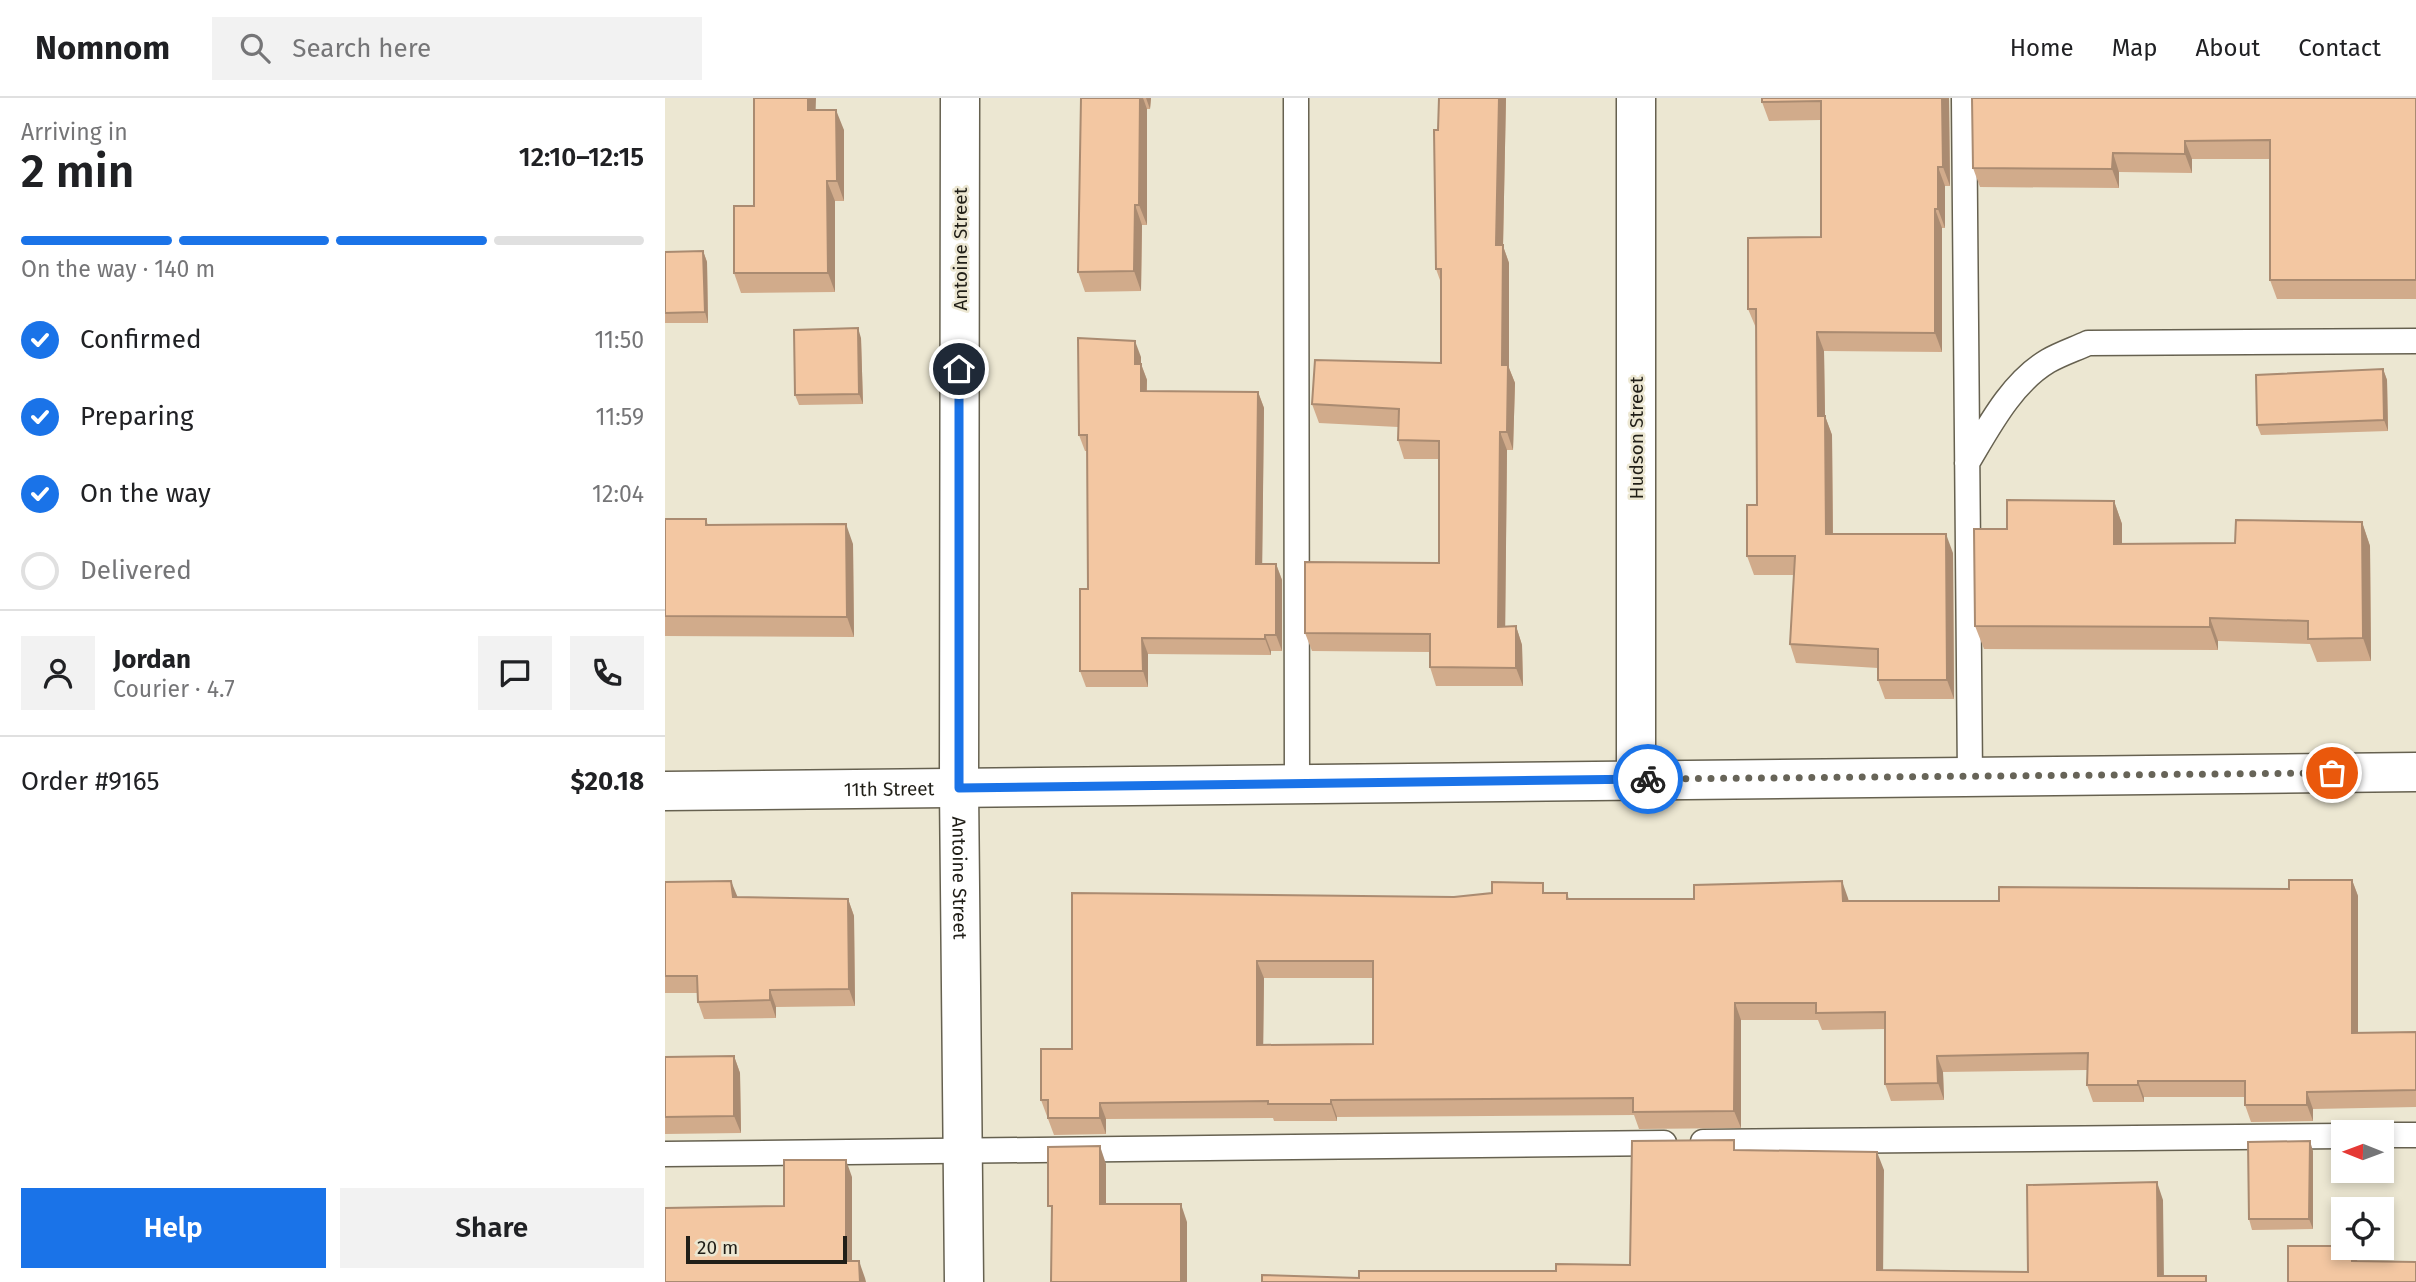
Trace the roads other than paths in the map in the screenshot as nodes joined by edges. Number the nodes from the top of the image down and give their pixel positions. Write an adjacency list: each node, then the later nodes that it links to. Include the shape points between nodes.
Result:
1 (960, 98): 11 (street, Antoine Street)
2 (1296, 98): 10 (lane)
3 (1636, 98): 8 (street, Hudson Street)
4 (1964, 98): 6 (lane)
5 (2416, 341): 6 (lane, via 2088,343 2047,362 2015,391)
6 (1966, 464): 9 (lane)
7 (2416, 772): 9 (street, 11th Street)
8 (1636, 778): 9 (street, 11th Street); 10 (street, 11th Street)
9 (1970, 778)
10 (1297, 786): 11 (street, 11th Street)
11 (959, 788): 12 (street, 11th Street); 16 (street, Antoine Street)
12 (665, 791)
13 (2394, 1135): 14 (lane)
14 (2416, 1135)
15 (2331, 1136): 16 (lane)
16 (963, 1150): 17 (lane); 18 (street, Antoine Street)
17 (665, 1154)
18 (964, 1282)

